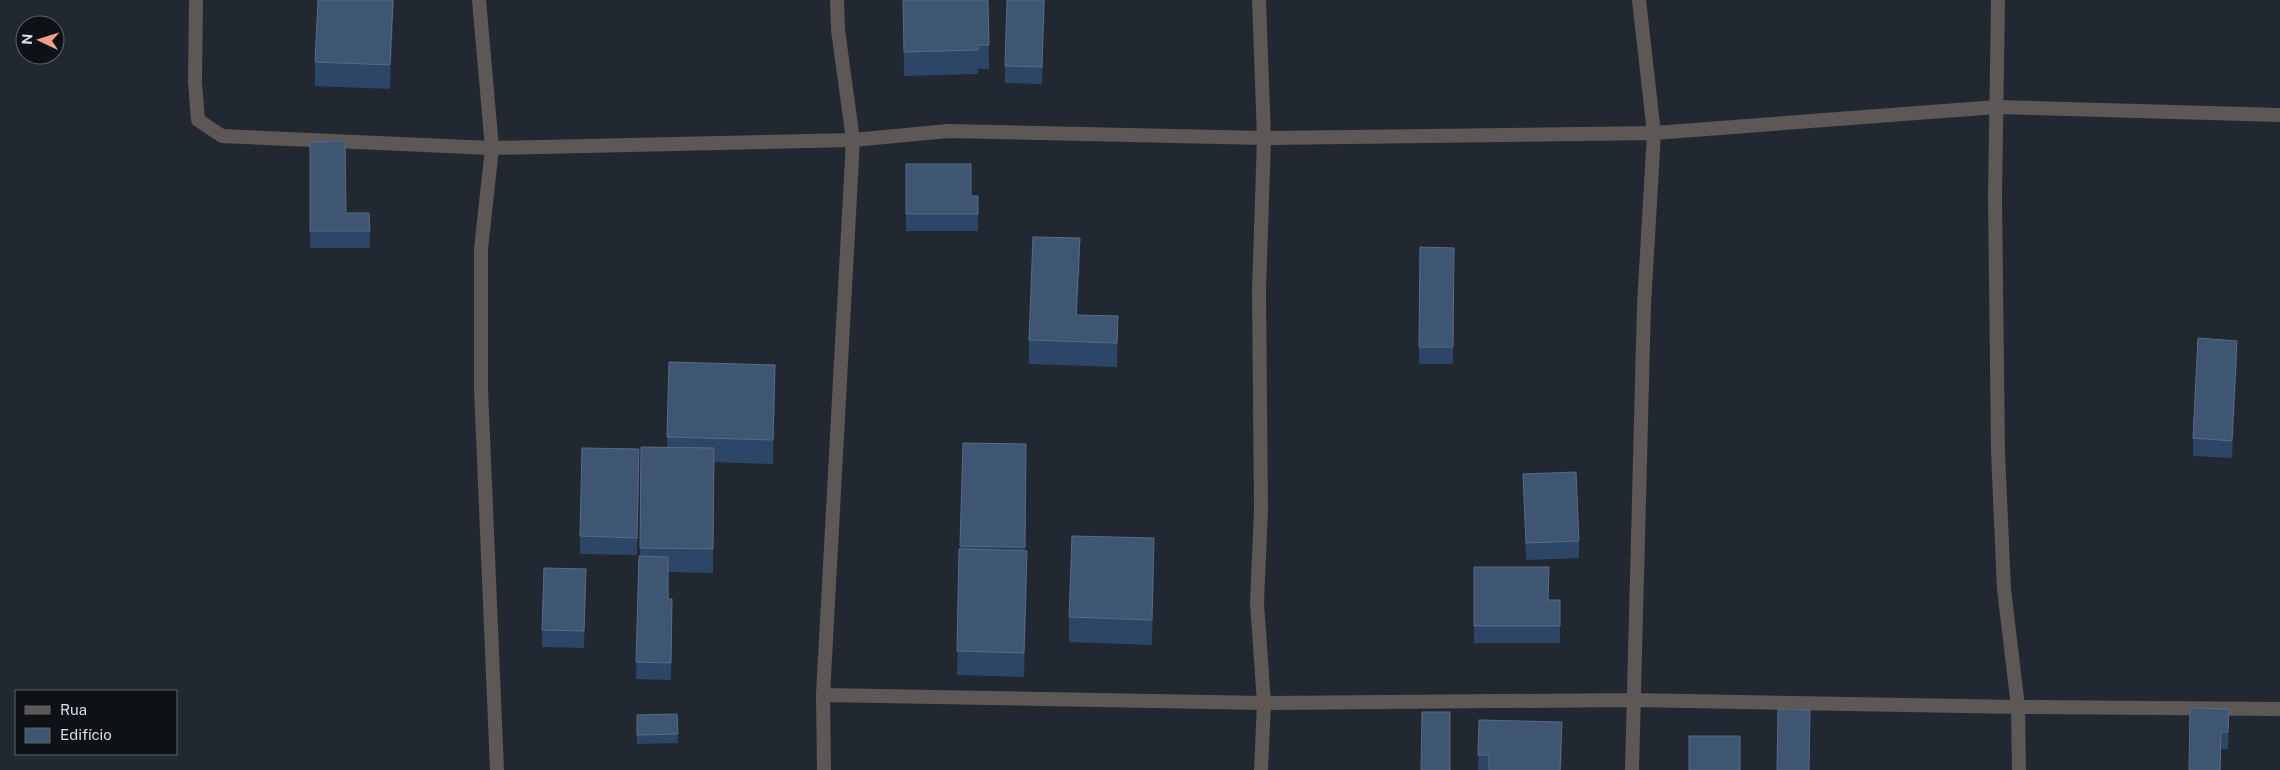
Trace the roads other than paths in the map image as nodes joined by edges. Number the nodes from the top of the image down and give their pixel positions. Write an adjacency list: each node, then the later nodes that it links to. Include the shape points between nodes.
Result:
1 (196, 0): 12 (street, via 194,82 198,120 222,136)
2 (479, 0): 12 (street)
3 (837, 0): 11 (street)
4 (1259, 0): 10 (street)
5 (1639, 0): 9 (street)
6 (1998, 0): 7 (street)
7 (1997, 108): 8 (street); 9 (street); 16 (street, via 1998,452 2004,589)
8 (2280, 115)
9 (1654, 133): 10 (street); 14 (street, via 1644,305)
10 (1264, 138): 11 (street, via 948,131); 15 (street, via 1259,290 1262,510 1257,603)
11 (853, 140): 12 (street); 13 (street)
12 (492, 148): 18 (street, via 481,249 481,388)
13 (822, 695): 15 (street); 19 (street)
14 (1633, 700): 15 (street); 16 (street); 21 (street)
15 (1264, 703): 20 (street)
16 (2018, 707): 17 (street); 22 (street)
17 (2280, 709)
18 (497, 770)
19 (824, 770)
20 (1261, 770)
21 (1632, 770)
22 (2018, 770)

